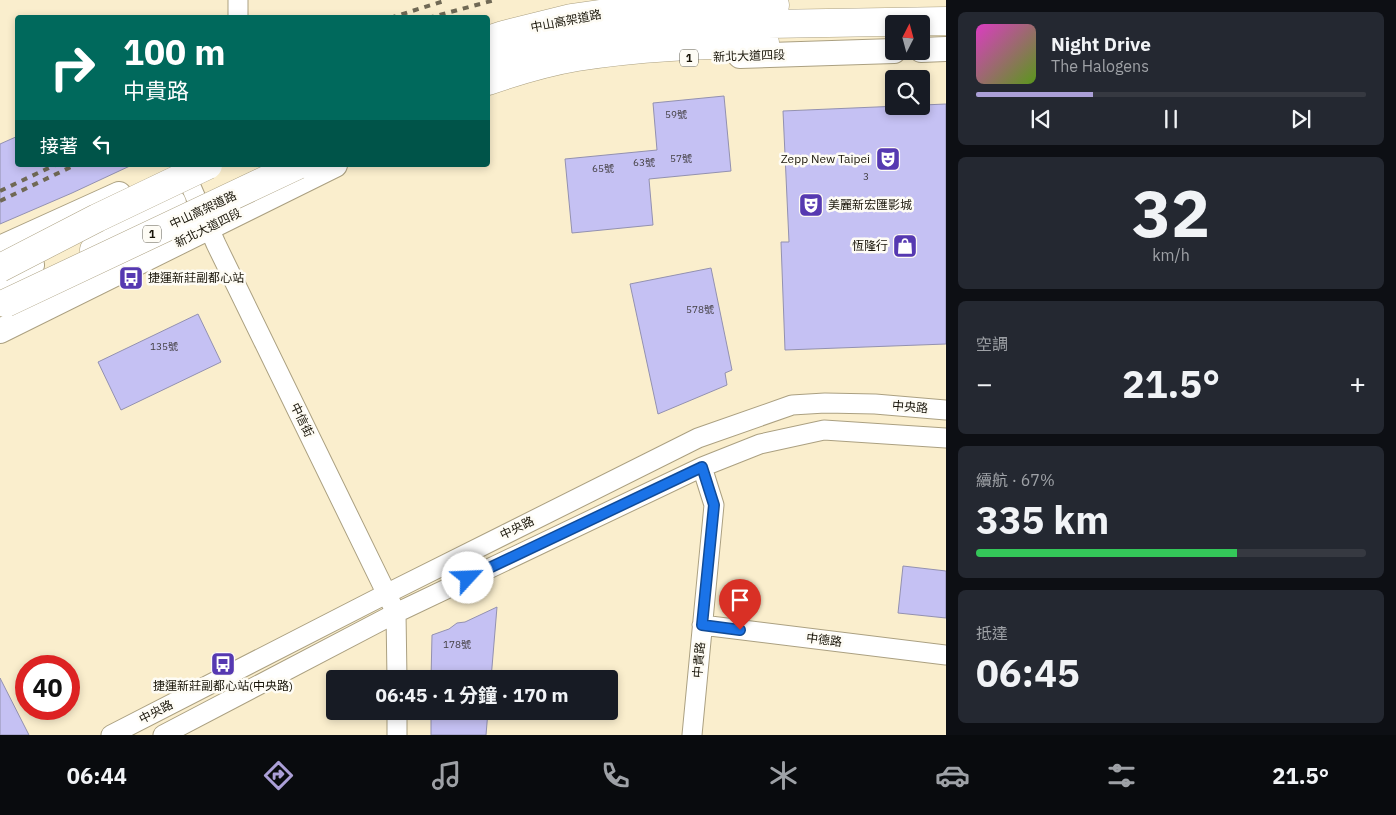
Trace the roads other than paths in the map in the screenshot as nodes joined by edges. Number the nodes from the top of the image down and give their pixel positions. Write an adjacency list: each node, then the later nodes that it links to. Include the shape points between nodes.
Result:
1 (238, 0): 4 (street)
2 (644, 0): 6 (main road, via 564,10)
3 (946, 3): 10 (highway, 中山高架道路, via 651,7 571,18)
4 (238, 15)
5 (946, 21): 14 (highway, via 712,25 629,30 577,37)
6 (490, 28)
7 (946, 34): 8 (highway)
8 (930, 35)
9 (885, 37): 15 (highway, 1, via 615,52 575,57)
10 (490, 39)
11 (946, 49): 12 (main road)
12 (930, 50)
13 (885, 51): 16 (main road, 新北大道四段 / 1, via 649,60 593,67)
14 (490, 59)
15 (490, 79)
16 (490, 93)
17 (251, 167): 24 (highway, bridge, via 172,203)
18 (294, 167): 24 (highway, 中山高架道路 / 1, bridge)
19 (331, 167): 21 (main road, 新北大道四段 / 1)
20 (194, 168): 21 (street, 中信街); 22 (main road, via 46,225); 23 (highway, bridge); 24 (main road)
21 (209, 228): 25 (main road, 新北大道四段 / 1); 29 (street, 中信街)
22 (0, 248)
23 (0, 268)
24 (2, 297)
25 (0, 331)
26 (946, 410): 29 (street, 中央路, via 874,404 792,405 698,438)
27 (946, 438): 28 (street, 中央路, via 824,430 760,444)
28 (702, 467): 30 (street, 中央路); 31 (street, 中貴路, via 714,505)
29 (388, 593): 30 (street, 中信街); 35 (street, 中央路)
30 (396, 613): 33 (street, 中信街); 36 (street, 中央路)
31 (702, 625): 32 (street, 中德路); 38 (street, 中貴路)
32 (946, 655)
33 (397, 670)
34 (397, 720): 37 (street)
35 (111, 735)
36 (163, 735)
37 (397, 735)
38 (692, 735)

